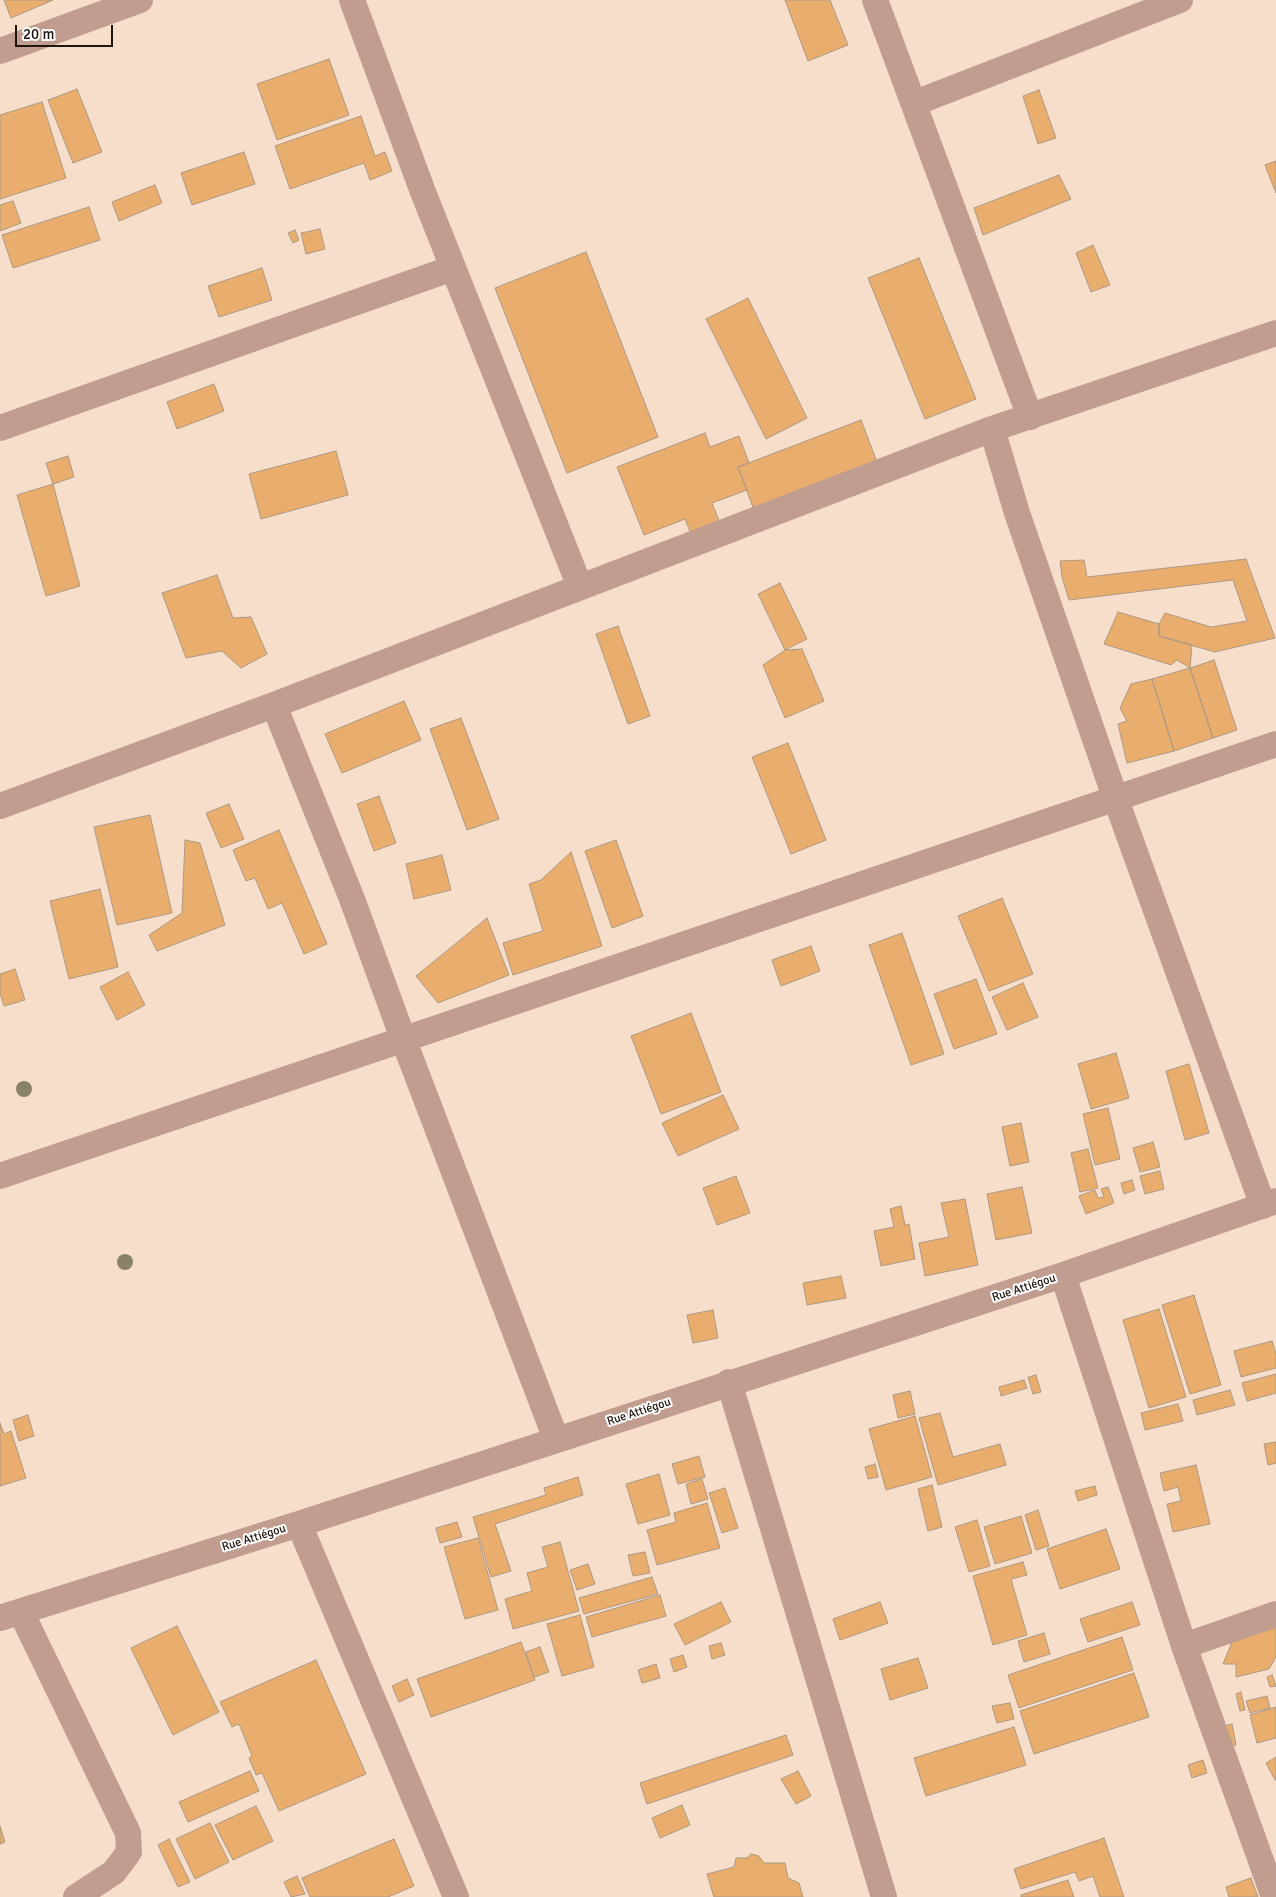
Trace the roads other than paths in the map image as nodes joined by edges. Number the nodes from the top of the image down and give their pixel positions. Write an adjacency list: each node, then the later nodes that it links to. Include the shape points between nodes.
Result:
1 (140, 0): 5 (street)
2 (352, 0): 7 (street)
3 (875, 0): 6 (street)
4 (1180, 0): 6 (street)
5 (0, 51)
6 (915, 103): 9 (street)
7 (453, 268): 10 (street); 12 (street)
8 (1276, 333): 9 (street)
9 (1030, 417): 11 (street)
10 (0, 428)
11 (992, 429): 12 (street); 15 (street)
12 (580, 587): 13 (street)
13 (274, 704): 16 (street); 17 (street, via 352,899)
14 (1276, 744): 15 (street)
15 (1115, 797): 17 (street); 19 (street)
16 (0, 806)
17 (404, 1041): 18 (street); 22 (street)
18 (0, 1176)
19 (1269, 1203): 20 (street, Rue Attiégou)
20 (1062, 1275): 21 (street, Rue Attiégou); 26 (street)
21 (729, 1382): 22 (street, Rue Attiégou); 29 (street)
22 (556, 1438): 23 (street, Rue Attiégou)
23 (299, 1524): 25 (street, Rue Attiégou); 28 (street)
24 (1276, 1614): 26 (street)
25 (10, 1615): 27 (street, via 128,1833 129,1852 114,1872)
26 (1184, 1646): 30 (street)
27 (76, 1897)
28 (456, 1897)
29 (884, 1897)
30 (1274, 1897)

